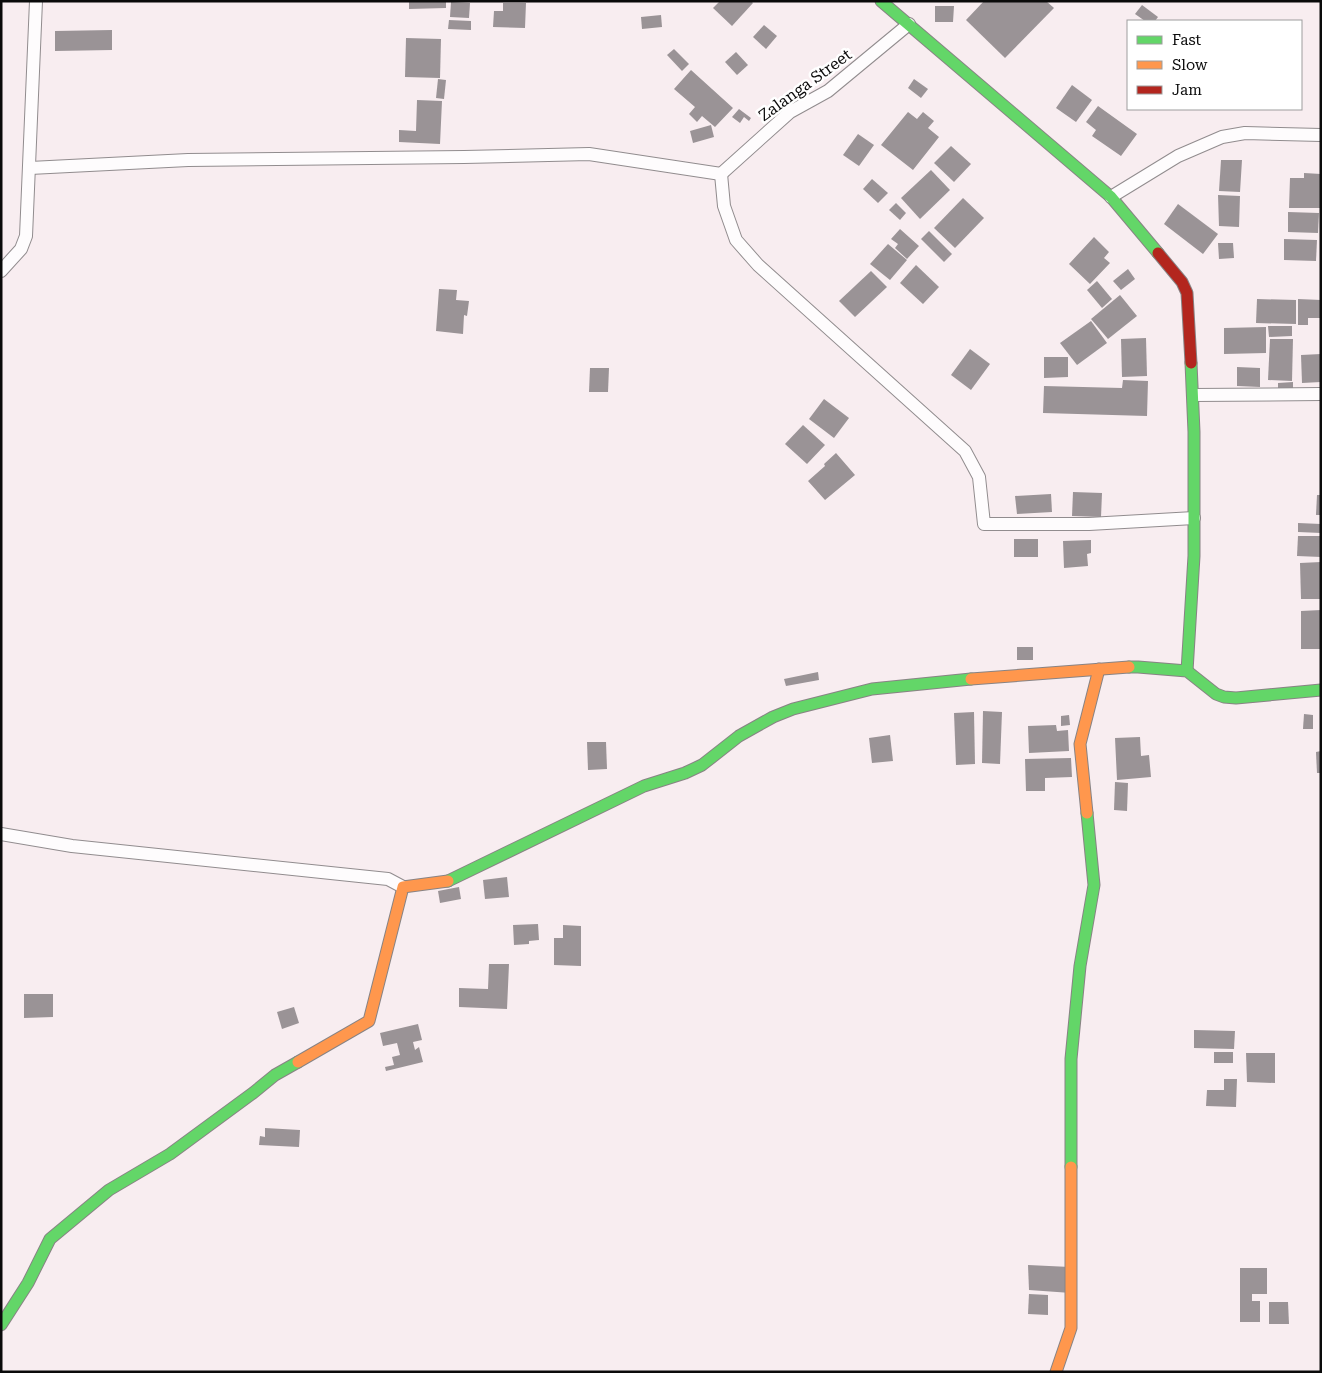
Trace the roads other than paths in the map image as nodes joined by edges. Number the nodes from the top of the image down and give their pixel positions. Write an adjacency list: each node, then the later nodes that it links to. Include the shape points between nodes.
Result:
1 (36, 1): 5 (street)
2 (881, 1): 3 (street)
3 (909, 24): 6 (street, Zalanga Street, via 828,92 790,112); 7 (street)
4 (1321, 135): 7 (street, via 1245,133 1222,137 1178,156)
5 (30, 168): 6 (street, via 188,160 588,154); 8 (street, via 26,236 21,249)
6 (721, 174): 11 (street, via 724,206 736,240 758,265 965,451 979,477 984,524 1089,524)
7 (1111, 197): 10 (street, via 1186,287)
8 (1, 271)
9 (1321, 394): 10 (street)
10 (1192, 395): 11 (street)
11 (1194, 518): 13 (street)
12 (1099, 669): 13 (street, via 1138,667); 16 (street, via 968,678 872,689 792,709 739,736 702,765 644,786 449,882); 18 (street, via 1080,744 1094,885 1080,966 1071,1059 1071,1328)
13 (1187, 671): 14 (street, via 1224,697)
14 (1321, 690)
15 (1, 834): 16 (street, via 72,846 388,879)
16 (403, 887): 17 (street, via 369,1021 275,1075 170,1154 109,1190 50,1239 28,1283)
17 (1, 1325)
18 (1056, 1372)

